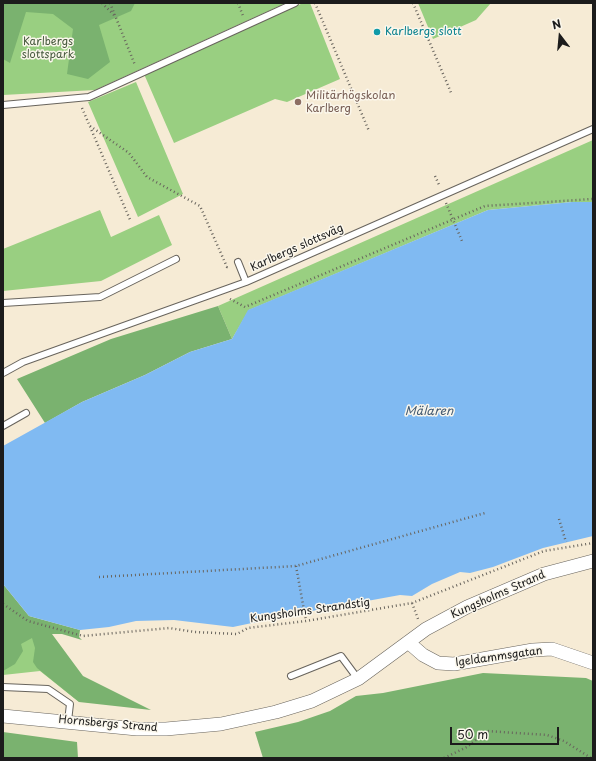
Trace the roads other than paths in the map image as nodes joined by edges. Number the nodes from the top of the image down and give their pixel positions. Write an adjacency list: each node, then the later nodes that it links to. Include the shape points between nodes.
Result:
1 (295, 3): 2 (lane, via 89,97)
2 (3, 105)
3 (593, 128): 6 (lane, Karlbergs slottsväg)
4 (176, 259): 7 (lane, via 100,297)
5 (238, 262): 6 (lane)
6 (246, 282): 8 (lane, Karlbergs slottsväg, via 23,362)
7 (3, 303)
8 (3, 373)
9 (26, 413): 10 (lane)
10 (3, 426)
11 (593, 561): 12 (street, Kungsholms Strand, via 544,574 493,595 436,622)
12 (408, 642): 13 (street, Igeldammsgatan, via 423,656 438,663 454,664 533,650 552,650); 15 (street, Hornsbergs Strand)
13 (593, 663)
14 (291, 676): 15 (lane, via 341,656)
15 (358, 679): 18 (street, Hornsbergs Strand, via 312,701 221,724 151,729)
16 (3, 687): 18 (lane, via 48,689 70,704)
17 (3, 716): 18 (street, Hornsbergs Strand)
18 (68, 721)

